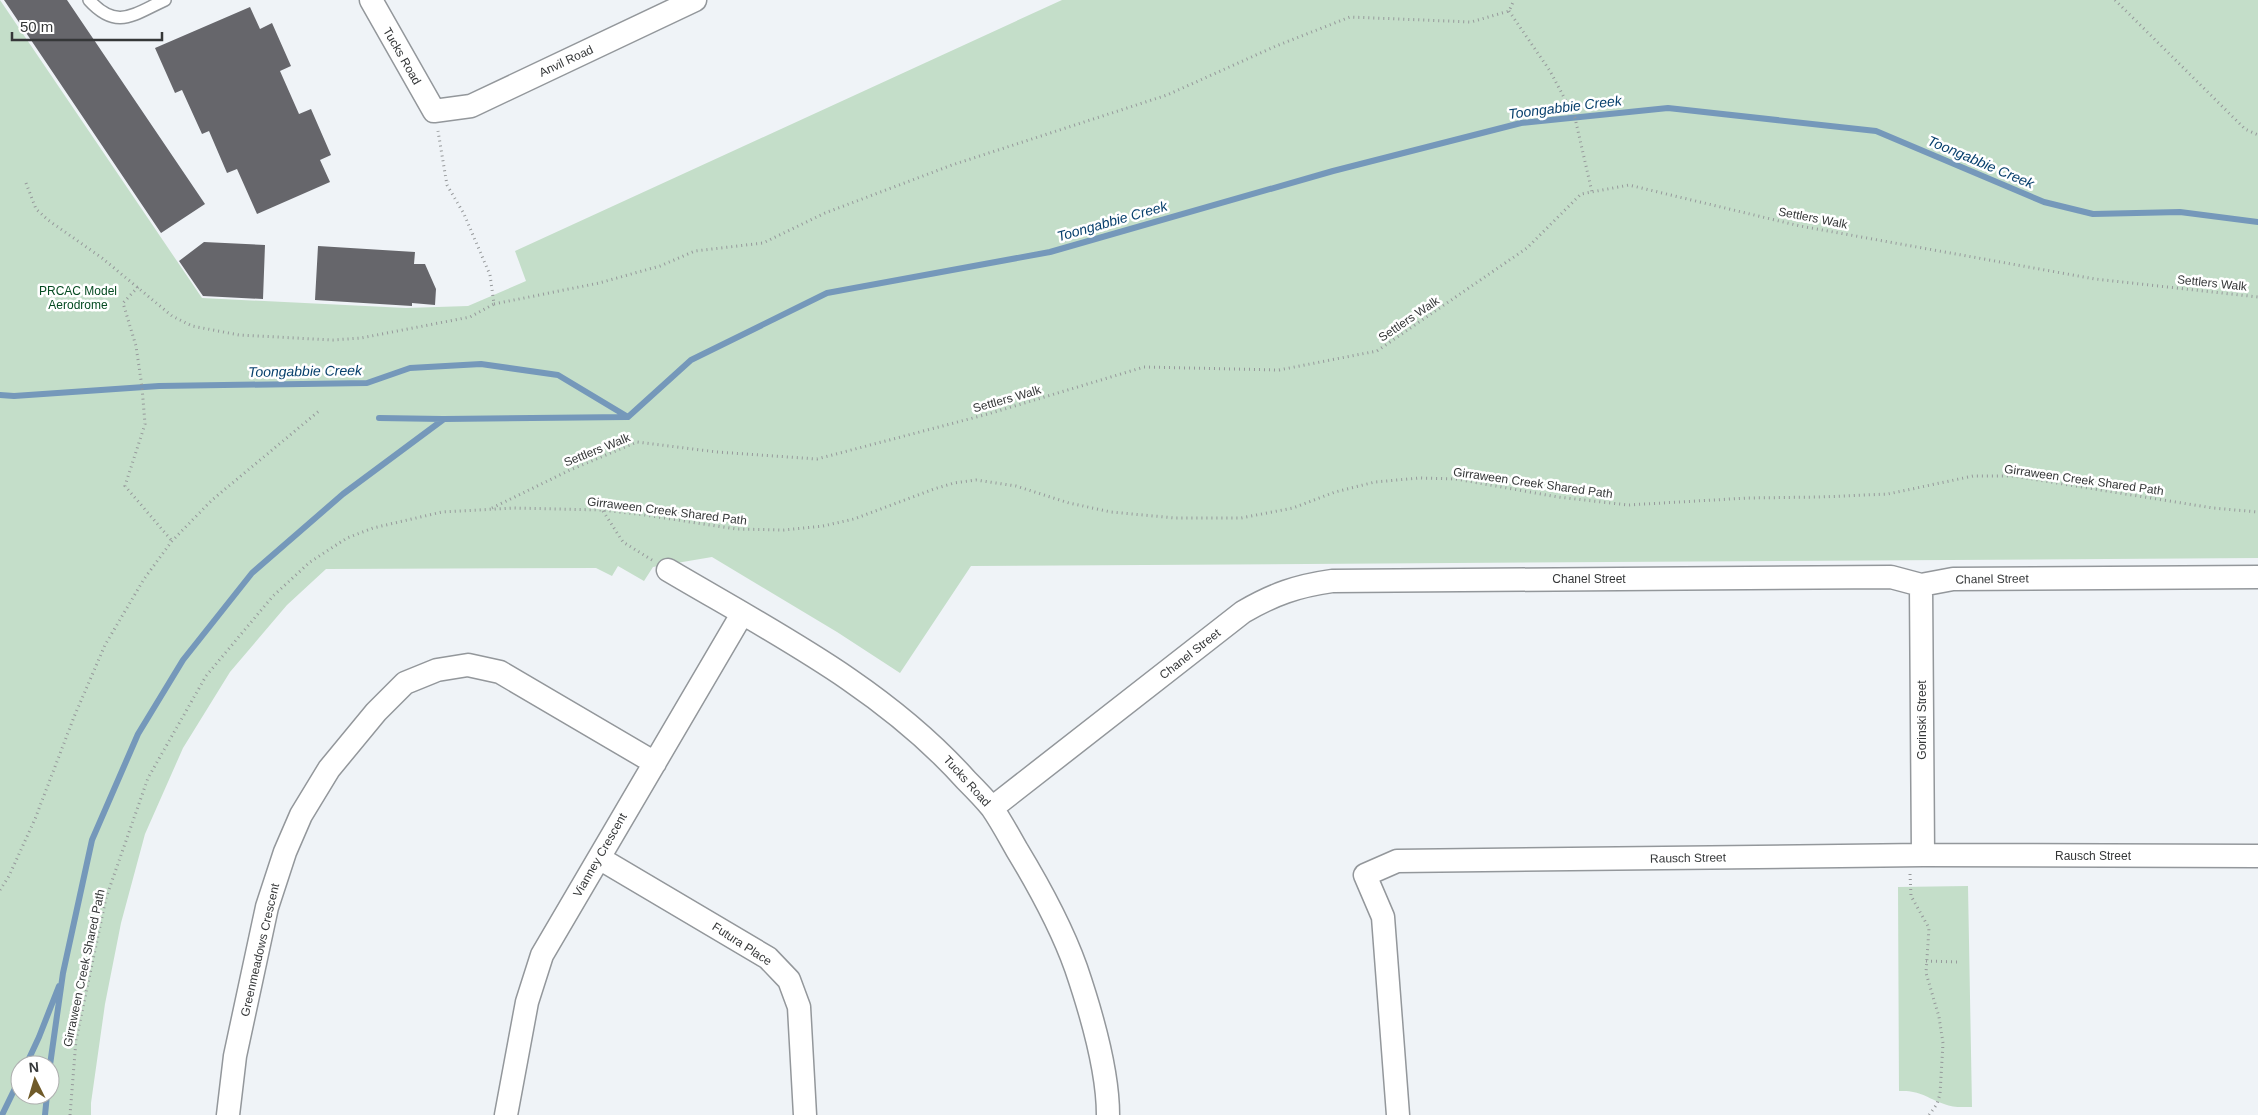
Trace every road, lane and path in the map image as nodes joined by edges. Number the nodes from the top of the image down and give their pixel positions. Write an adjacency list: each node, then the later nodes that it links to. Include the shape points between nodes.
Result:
1 (89, 0): 2 (lane, via 100,12 114,18 126,17)
2 (165, 0)
3 (371, 0): 8 (street, Tucks Road)
4 (695, 0): 8 (street, Anvil Road, via 471,106)
5 (1514, 0): 7 (path)
6 (2115, 0): 9 (path, via 2245,130)
7 (1509, 12): 11 (path, via 1550,71 1574,118); 14 (path, via 1471,22 1350,17 1167,95 952,165 826,214 763,243 695,251 660,266 599,283)
8 (434, 110): 14 (path, via 447,185 464,214 490,275)
9 (2258, 135)
10 (26, 183): 12 (path, via 36,209)
11 (1592, 192): 13 (path, Settlers Walk, via 1629,185 1800,226 2085,277); 16 (path, Settlers Walk, via 1581,194 1527,248 1377,351 1279,370 1144,367 988,414 817,459 637,442)
12 (138, 287): 14 (path, via 172,316 192,326 239,334 333,340 361,338 470,317); 19 (path, via 123,304 136,346 145,424 125,486)
13 (2258, 297)
14 (494, 304)
15 (318, 411): 19 (path, via 212,500)
16 (489, 509): 17 (path, Girraween Creek Shared Path); 32 (path, Girraween Creek Shared Path, via 442,512 373,528 347,538 310,562 273,596 206,676 148,778 106,898 76,1040)
17 (602, 510): 18 (path, Girraween Creek Shared Path, via 736,529 784,530 854,519 954,482 976,480 1016,486 1069,503 1112,512 1175,518 1241,518 1293,508 1335,492 1375,482 1419,478 1456,479 1558,498 1628,505 1888,494 1973,476 2013,476 2213,508); 20 (path, via 623,542)
18 (2258, 512)
19 (172, 540): 29 (path, via 144,579 105,645 35,820)
20 (668, 570): 23 (street, Tucks Road)
21 (2258, 577): 22 (street, Chanel Street, via 1953,579)
22 (1921, 585): 25 (street, Chanel Street, via 1891,577 1332,581 1304,585 1270,596 1243,612); 26 (street, Gorinski Street)
23 (742, 614): 24 (street, Vianney Crescent); 25 (street, Tucks Road, via 813,654 893,710 945,756)
24 (655, 763): 28 (street, Vianney Crescent); 33 (street, Greenmeadows Crescent, via 500,672 468,665 437,670 405,683 376,712 329,769 301,815 285,852 267,907 235,1056)
25 (992, 808): 36 (street, Tucks Road, via 1046,898 1069,948 1089,1006)
26 (1916, 855): 27 (street, Rausch Street); 30 (path, via 1911,896 1929,928); 37 (street, Rausch Street, via 1397,861 1365,875 1383,917)
27 (2258, 856)
28 (599, 858): 34 (street, Vianney Crescent, via 542,955 527,1002); 35 (street, Futura Place, via 768,958 789,980 798,1006)
29 (0, 890)
30 (1926, 961): 31 (path); 38 (path, via 1943,1042 1940,1094)
31 (1959, 962)
32 (70, 1115)
33 (228, 1115)
34 (506, 1115)
35 (805, 1115)
36 (1108, 1115)
37 (1398, 1115)
38 (1929, 1115)

